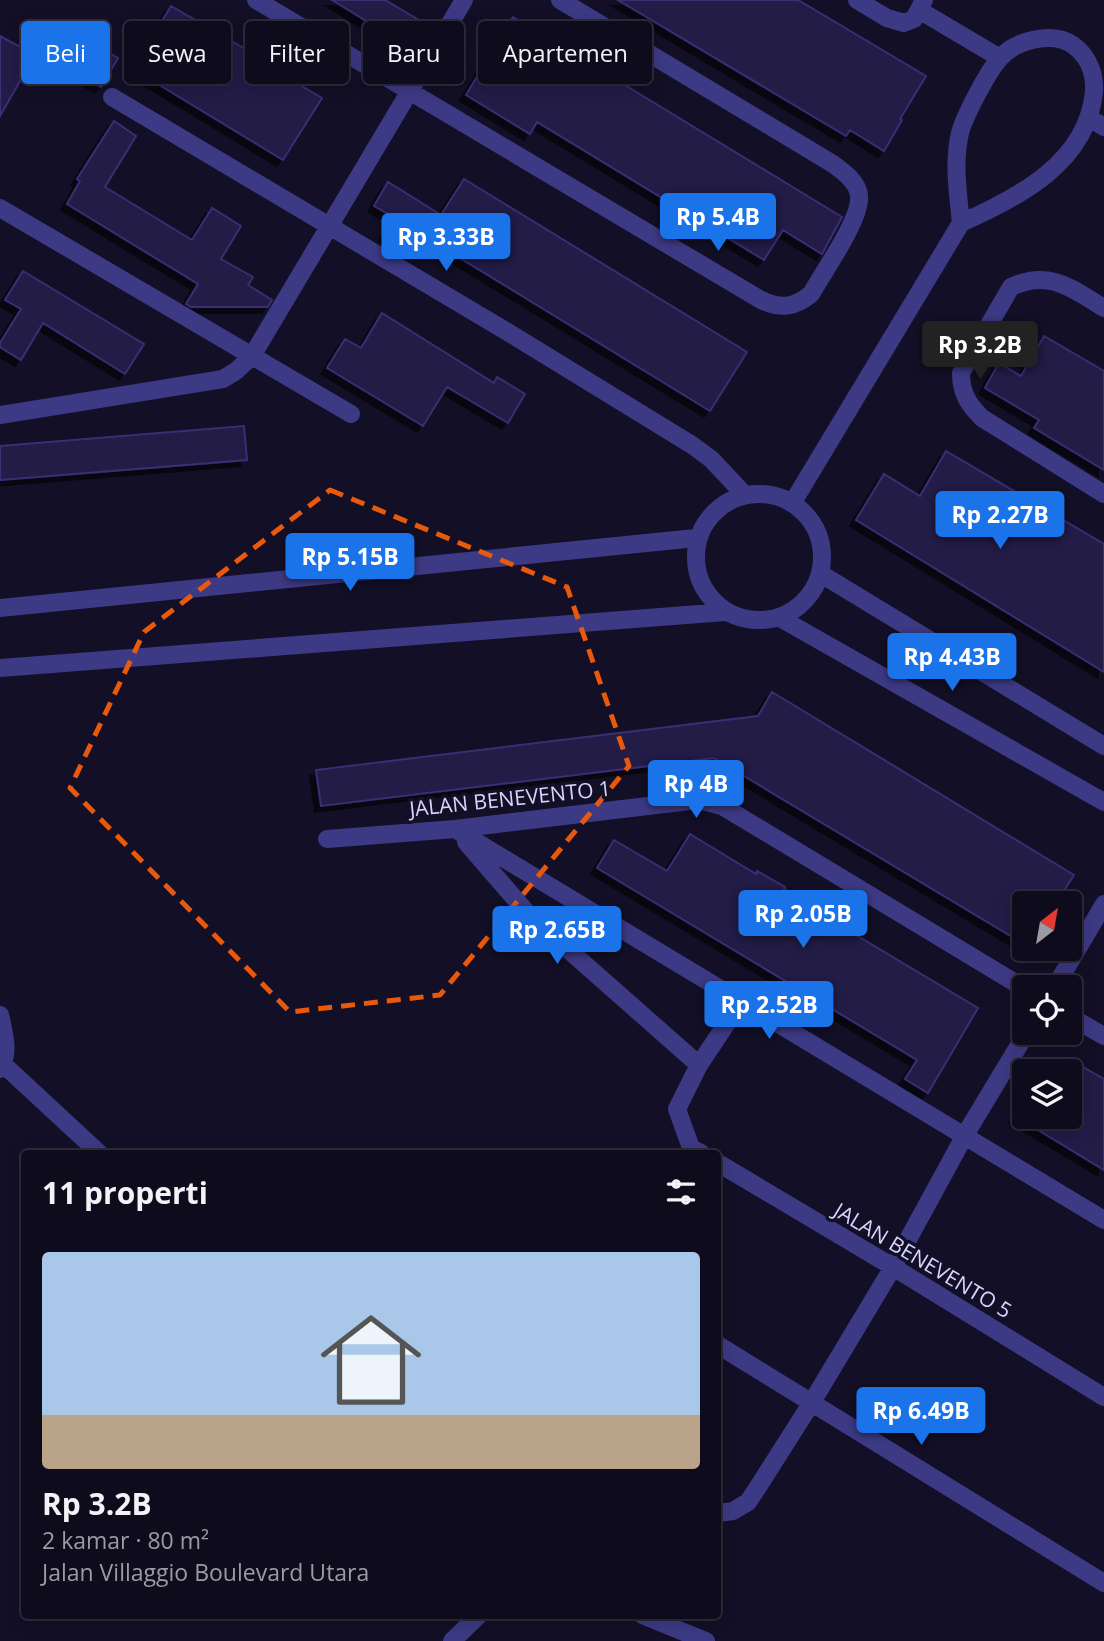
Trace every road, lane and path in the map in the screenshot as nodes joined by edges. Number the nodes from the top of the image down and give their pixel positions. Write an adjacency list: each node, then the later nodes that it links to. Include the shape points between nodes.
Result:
1 (256, 0): 7 (street)
2 (464, 0): 7 (street)
3 (560, 0): 7 (street, via 848,176 859,197 856,216 802,302 788,307 761,300)
4 (857, 0): 5 (street, via 904,23 914,19)
5 (921, 5): 6 (street)
6 (1000, 58): 9 (street, via 1017,44 1040,39 1056,38 1073,46 1089,62 1094,78); 11 (street, via 960,133 956,170)
7 (409, 92): 12 (street)
8 (112, 97): 12 (street)
9 (1096, 123): 11 (street, via 1053,170 1005,204)
10 (0, 208): 14 (street)
11 (961, 223): 19 (street)
12 (329, 226): 14 (street); 17 (street, via 692,445)
13 (1104, 308): 18 (street, via 1050,280 1024,281 1011,287 961,373 961,388 982,418)
14 (252, 356): 15 (street); 16 (street, via 223,379)
15 (351, 414)
16 (0, 415)
17 (744, 494): 19 (street, via 769,493); 20 (street, via 714,510)
18 (1104, 494)
19 (793, 502): 21 (street, via 812,522 822,547)
20 (696, 538): 22 (street); 23 (street, via 699,580)
21 (821, 574): 24 (street, via 806,600); 26 (street)
22 (0, 608)
23 (725, 612): 24 (street, via 752,621); 25 (street)
24 (780, 618): 27 (street)
25 (0, 668)
26 (1104, 746)
27 (1104, 802)
28 (455, 829): 29 (street, JALAN BENEVENTO 1); 32 (street, JALAN BENEVENTO 1, via 698,800 722,806); 33 (street); 38 (street, via 529,915)
29 (327, 839)
30 (1104, 904): 31 (street)
31 (1062, 975)
32 (1012, 981)
33 (741, 1002): 38 (street); 40 (street)
34 (0, 1015): 39 (street, via 6,1043)
35 (1082, 1024): 36 (street)
36 (1104, 1037)
37 (1019, 1045): 40 (street)
38 (699, 1065): 42 (street, via 677,1109)
39 (2, 1067): 41 (street)
40 (965, 1135): 44 (street); 45 (street)
41 (96, 1150)
42 (696, 1150)
43 (721, 1165): 45 (street, JALAN BENEVENTO 5)
44 (1104, 1220)
45 (893, 1267): 47 (street, JALAN BENEVENTO 5); 48 (street)
46 (721, 1347): 48 (street)
47 (1104, 1397)
48 (812, 1402): 49 (street, via 748,1502); 50 (street)
49 (721, 1513)
50 (1104, 1583)
51 (475, 1619): 53 (street)
52 (652, 1619): 54 (street)
53 (452, 1641)
54 (706, 1641)

